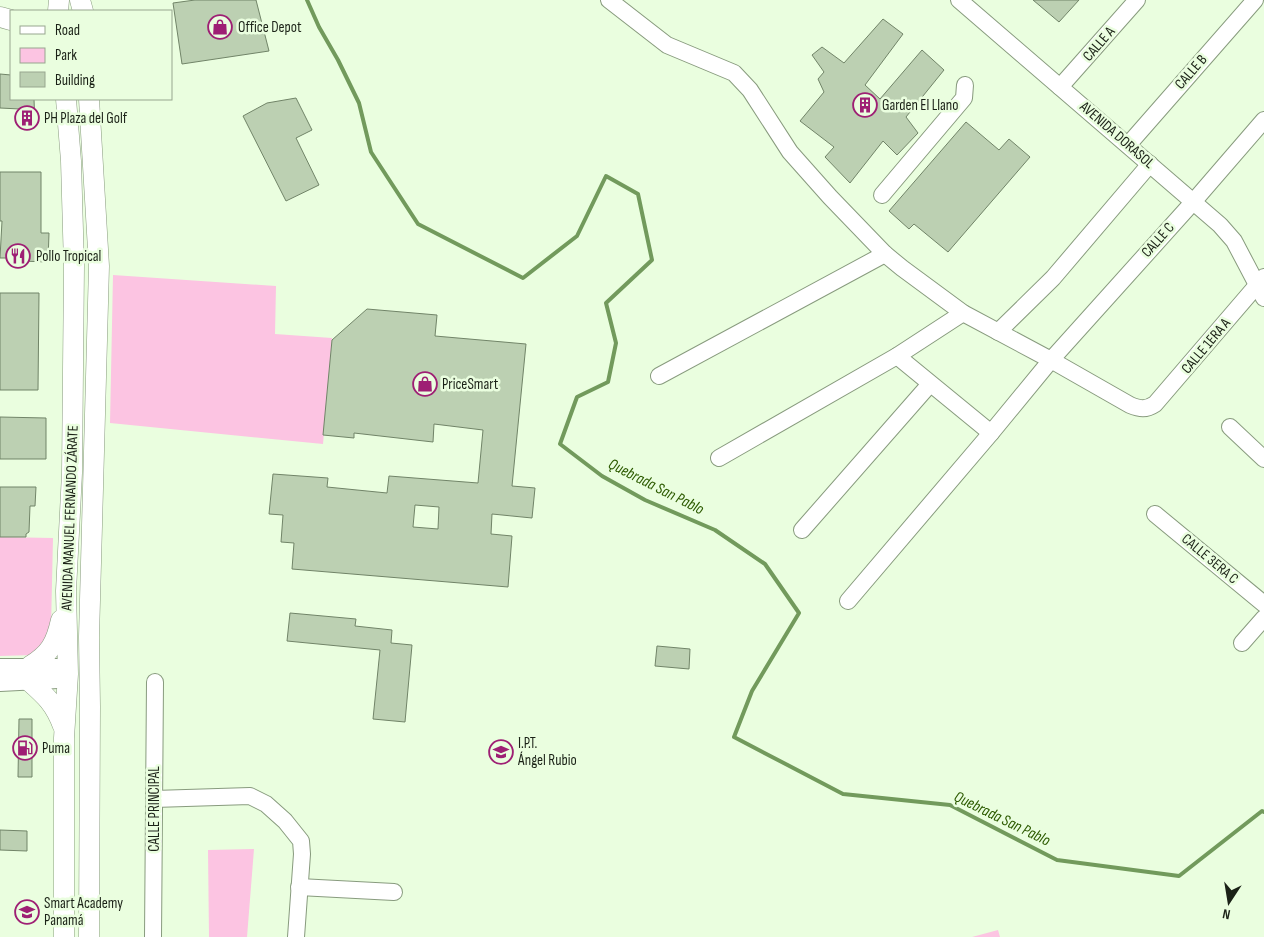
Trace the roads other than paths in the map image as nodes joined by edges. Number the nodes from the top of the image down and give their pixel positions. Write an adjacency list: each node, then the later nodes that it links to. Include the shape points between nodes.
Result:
1 (609, 0): 18 (street, via 667,45 734,73 750,90 790,152)
2 (959, 0): 8 (street, AVENIDA DORASOL)
3 (1137, 0): 8 (street, CALLE A)
4 (1255, 0): 13 (street, CALLE B)
5 (1260, 0): 6 (street)
6 (1264, 8)
7 (966, 85): 16 (street, via 964,98)
8 (1060, 87): 13 (street, AVENIDA DORASOL)
9 (66, 100): 19 (main road, AVENIDA MANUEL FERNANDO ZÁRATE)
10 (78, 100): 15 (main road, via 84,156)
11 (89, 100): 15 (main road, AVENIDA MANUEL FERNANDO ZÁRATE)
12 (1264, 120): 17 (street, CALLE C)
13 (1128, 145): 14 (street, AVENIDA DORASOL)
14 (1150, 164): 17 (street, AVENIDA DORASOL); 23 (street, via 1053,278)
15 (95, 184): 20 (main road, AVENIDA MANUEL FERNANDO ZÁRATE)
16 (882, 195)
17 (1194, 201): 21 (street, AVENIDA DORASOL, via 1234,241); 25 (street, CALLE C)
18 (885, 254): 22 (street); 26 (street)
19 (74, 266): 20 (main road); 34 (main road, AVENIDA MANUEL FERNANDO ZÁRATE, via 72,473)
20 (99, 266): 38 (main road, AVENIDA MANUEL FERNANDO ZÁRATE)
21 (1262, 287): 25 (street, CALLE 1ERA A, via 1155,404 1143,409 1130,405)
22 (963, 313): 23 (street); 24 (street)
23 (998, 332): 25 (street)
24 (897, 356): 27 (street); 30 (street)
25 (1051, 360): 29 (street, CALLE C)
26 (659, 376)
27 (930, 384): 29 (street); 33 (street)
28 (1230, 427): 31 (street)
29 (991, 433): 35 (street, CALLE C)
30 (719, 458)
31 (1264, 458)
32 (1155, 514): 36 (street, CALLE 3ERA C)
33 (802, 530)
34 (66, 591): 40 (main road, via 55,642); 41 (main road, AVENIDA MANUEL FERNANDO ZÁRATE)
35 (848, 601)
36 (1264, 604)
37 (1264, 618): 39 (street)
38 (89, 637): 41 (main road); 44 (main road, AVENIDA MANUEL FERNANDO ZÁRATE)
39 (1242, 643)
40 (29, 674): 41 (street, via 58,680); 42 (street); 45 (main road, via 54,706)
41 (68, 674): 44 (main road, via 79,685); 45 (main road, AVENIDA MANUEL FERNANDO ZÁRATE)
42 (3, 675)
43 (155, 682): 46 (street, CALLE PRINCIPAL)
44 (90, 707): 50 (main road, AVENIDA MANUEL FERNANDO ZÁRATE)
45 (64, 732): 49 (main road, AVENIDA MANUEL FERNANDO ZÁRATE)
46 (154, 799): 47 (street, via 250,796 266,804 301,841); 51 (street, CALLE PRINCIPAL)
47 (299, 887): 48 (street); 52 (street)
48 (394, 892)
49 (66, 932)
50 (89, 937)
51 (153, 937)
52 (296, 937)

